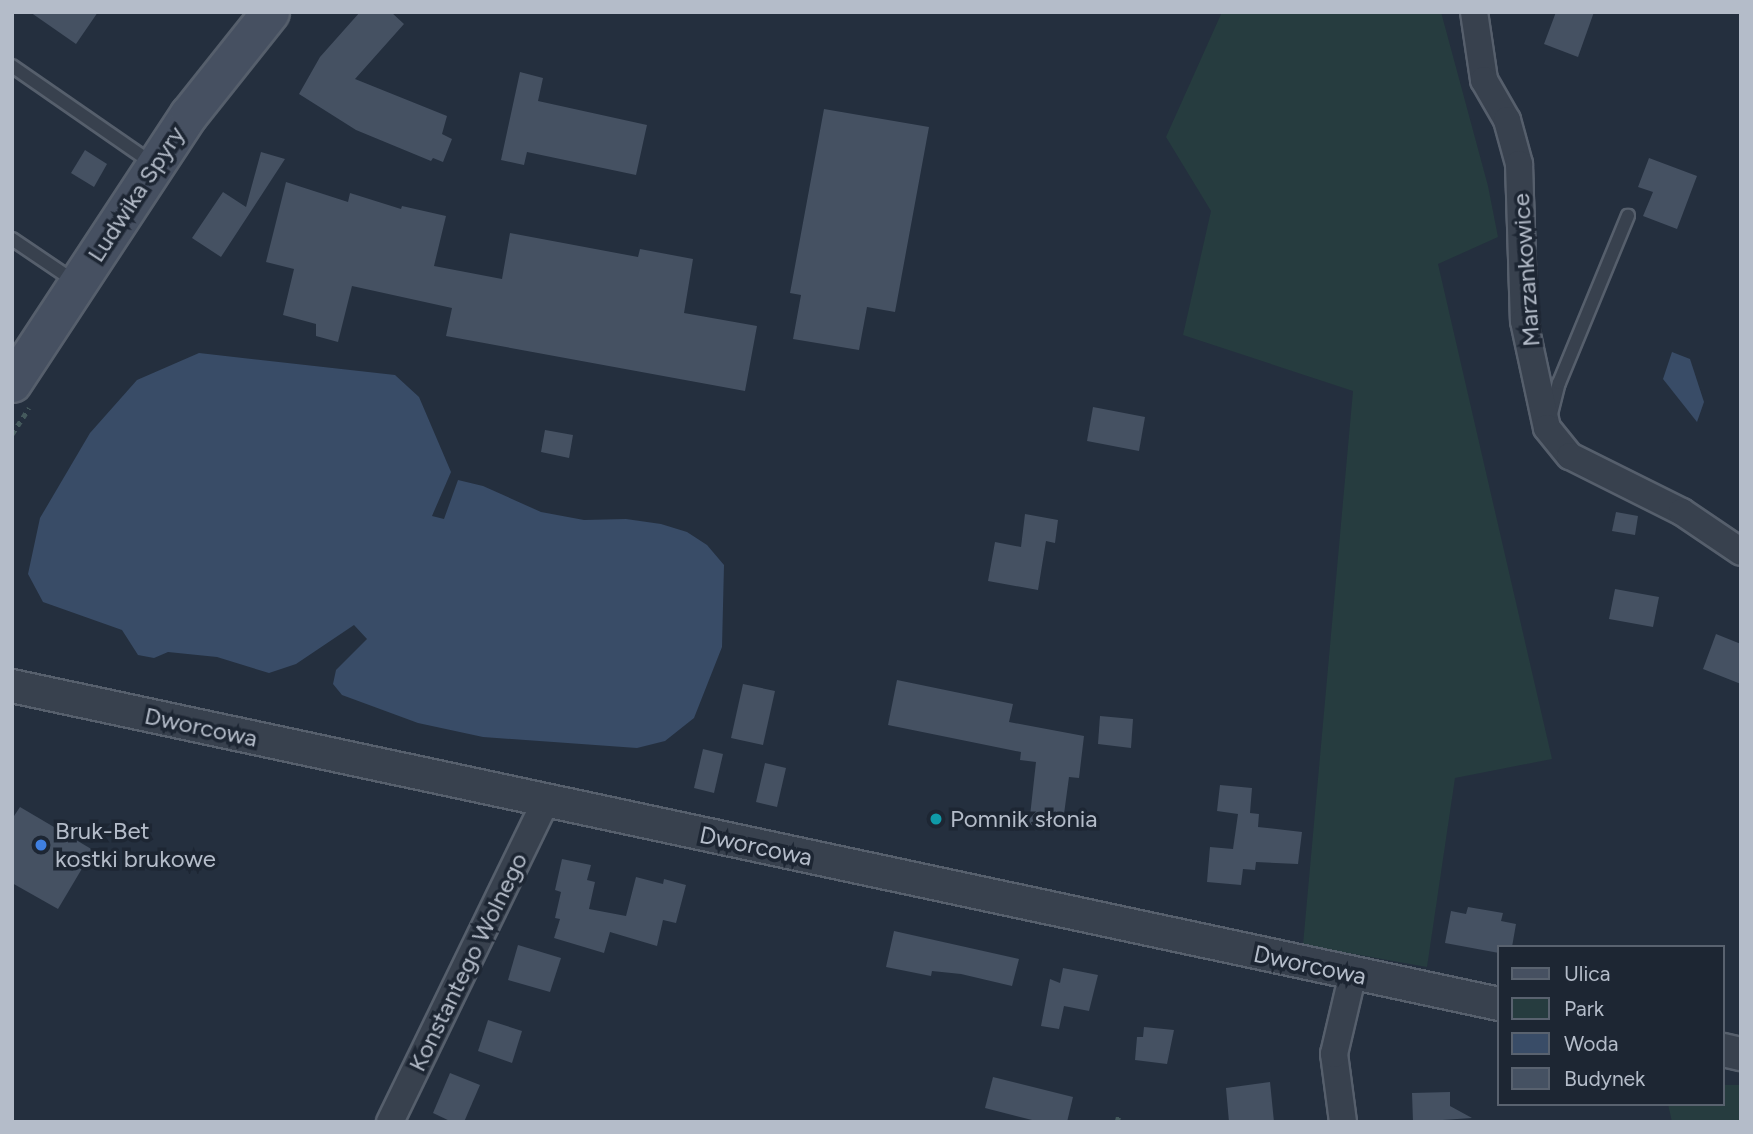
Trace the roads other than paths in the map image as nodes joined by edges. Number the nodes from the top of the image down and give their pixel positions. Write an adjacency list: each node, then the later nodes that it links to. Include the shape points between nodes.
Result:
1 (1474, 12): 9 (street, Marzankowice, via 1484,80 1507,120 1519,164 1524,321)
2 (265, 15): 4 (main road, Ludwika Spyry)
3 (12, 66): 4 (lane)
4 (156, 165): 7 (main road, Ludwika Spyry)
5 (1628, 216): 9 (lane, via 1559,383)
6 (12, 239): 7 (lane)
7 (77, 284): 8 (main road, Ludwika Spyry)
8 (12, 383)
9 (1547, 428): 10 (street, Marzankowice, via 1570,456 1682,512)
10 (1741, 552)
11 (12, 686): 12 (street, Dworcowa)
12 (546, 801): 13 (street, Dworcowa); 15 (street, Konstantego Wolnego)
13 (1353, 973): 14 (street, Dworcowa); 16 (street, via 1334,1054)
14 (1498, 1004)
15 (390, 1122)
16 (1343, 1122)

